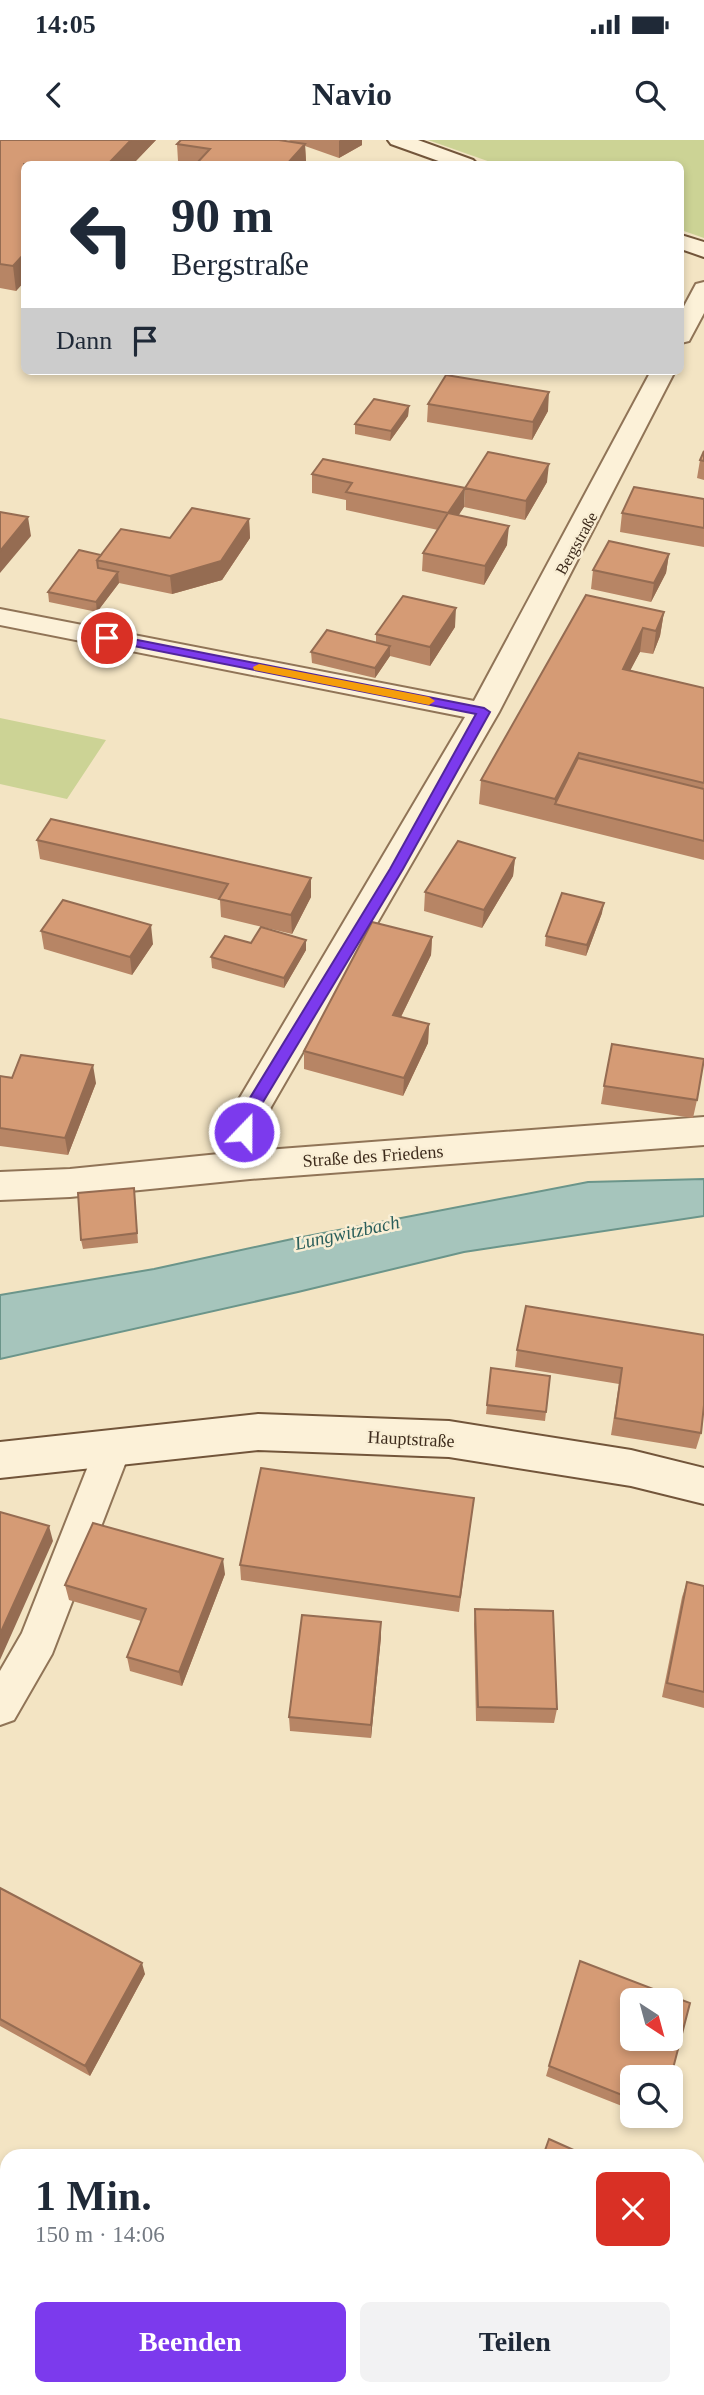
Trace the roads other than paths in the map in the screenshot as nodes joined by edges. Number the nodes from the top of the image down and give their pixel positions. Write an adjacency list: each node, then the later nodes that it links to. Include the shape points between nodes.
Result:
1 (398, 140): 2 (street)
2 (458, 161)
3 (684, 243): 4 (street)
4 (704, 250)
5 (704, 289): 6 (street)
6 (684, 330)
7 (661, 375): 9 (street, Bergstraße, via 593,513)
8 (0, 617): 9 (street)
9 (484, 712): 11 (street, Bergstraße, via 397,869 253,1106 244,1132)
10 (704, 1131): 11 (street, Straße des Friedens)
11 (250, 1165): 12 (street, Straße des Friedens)
12 (0, 1186)
13 (114, 1446): 14 (street, Hauptstraße); 15 (street, Hauptstraße, via 258,1432 449,1439 631,1468); 16 (lane, via 38,1642)
14 (0, 1460)
15 (704, 1486)
16 (0, 1707)

